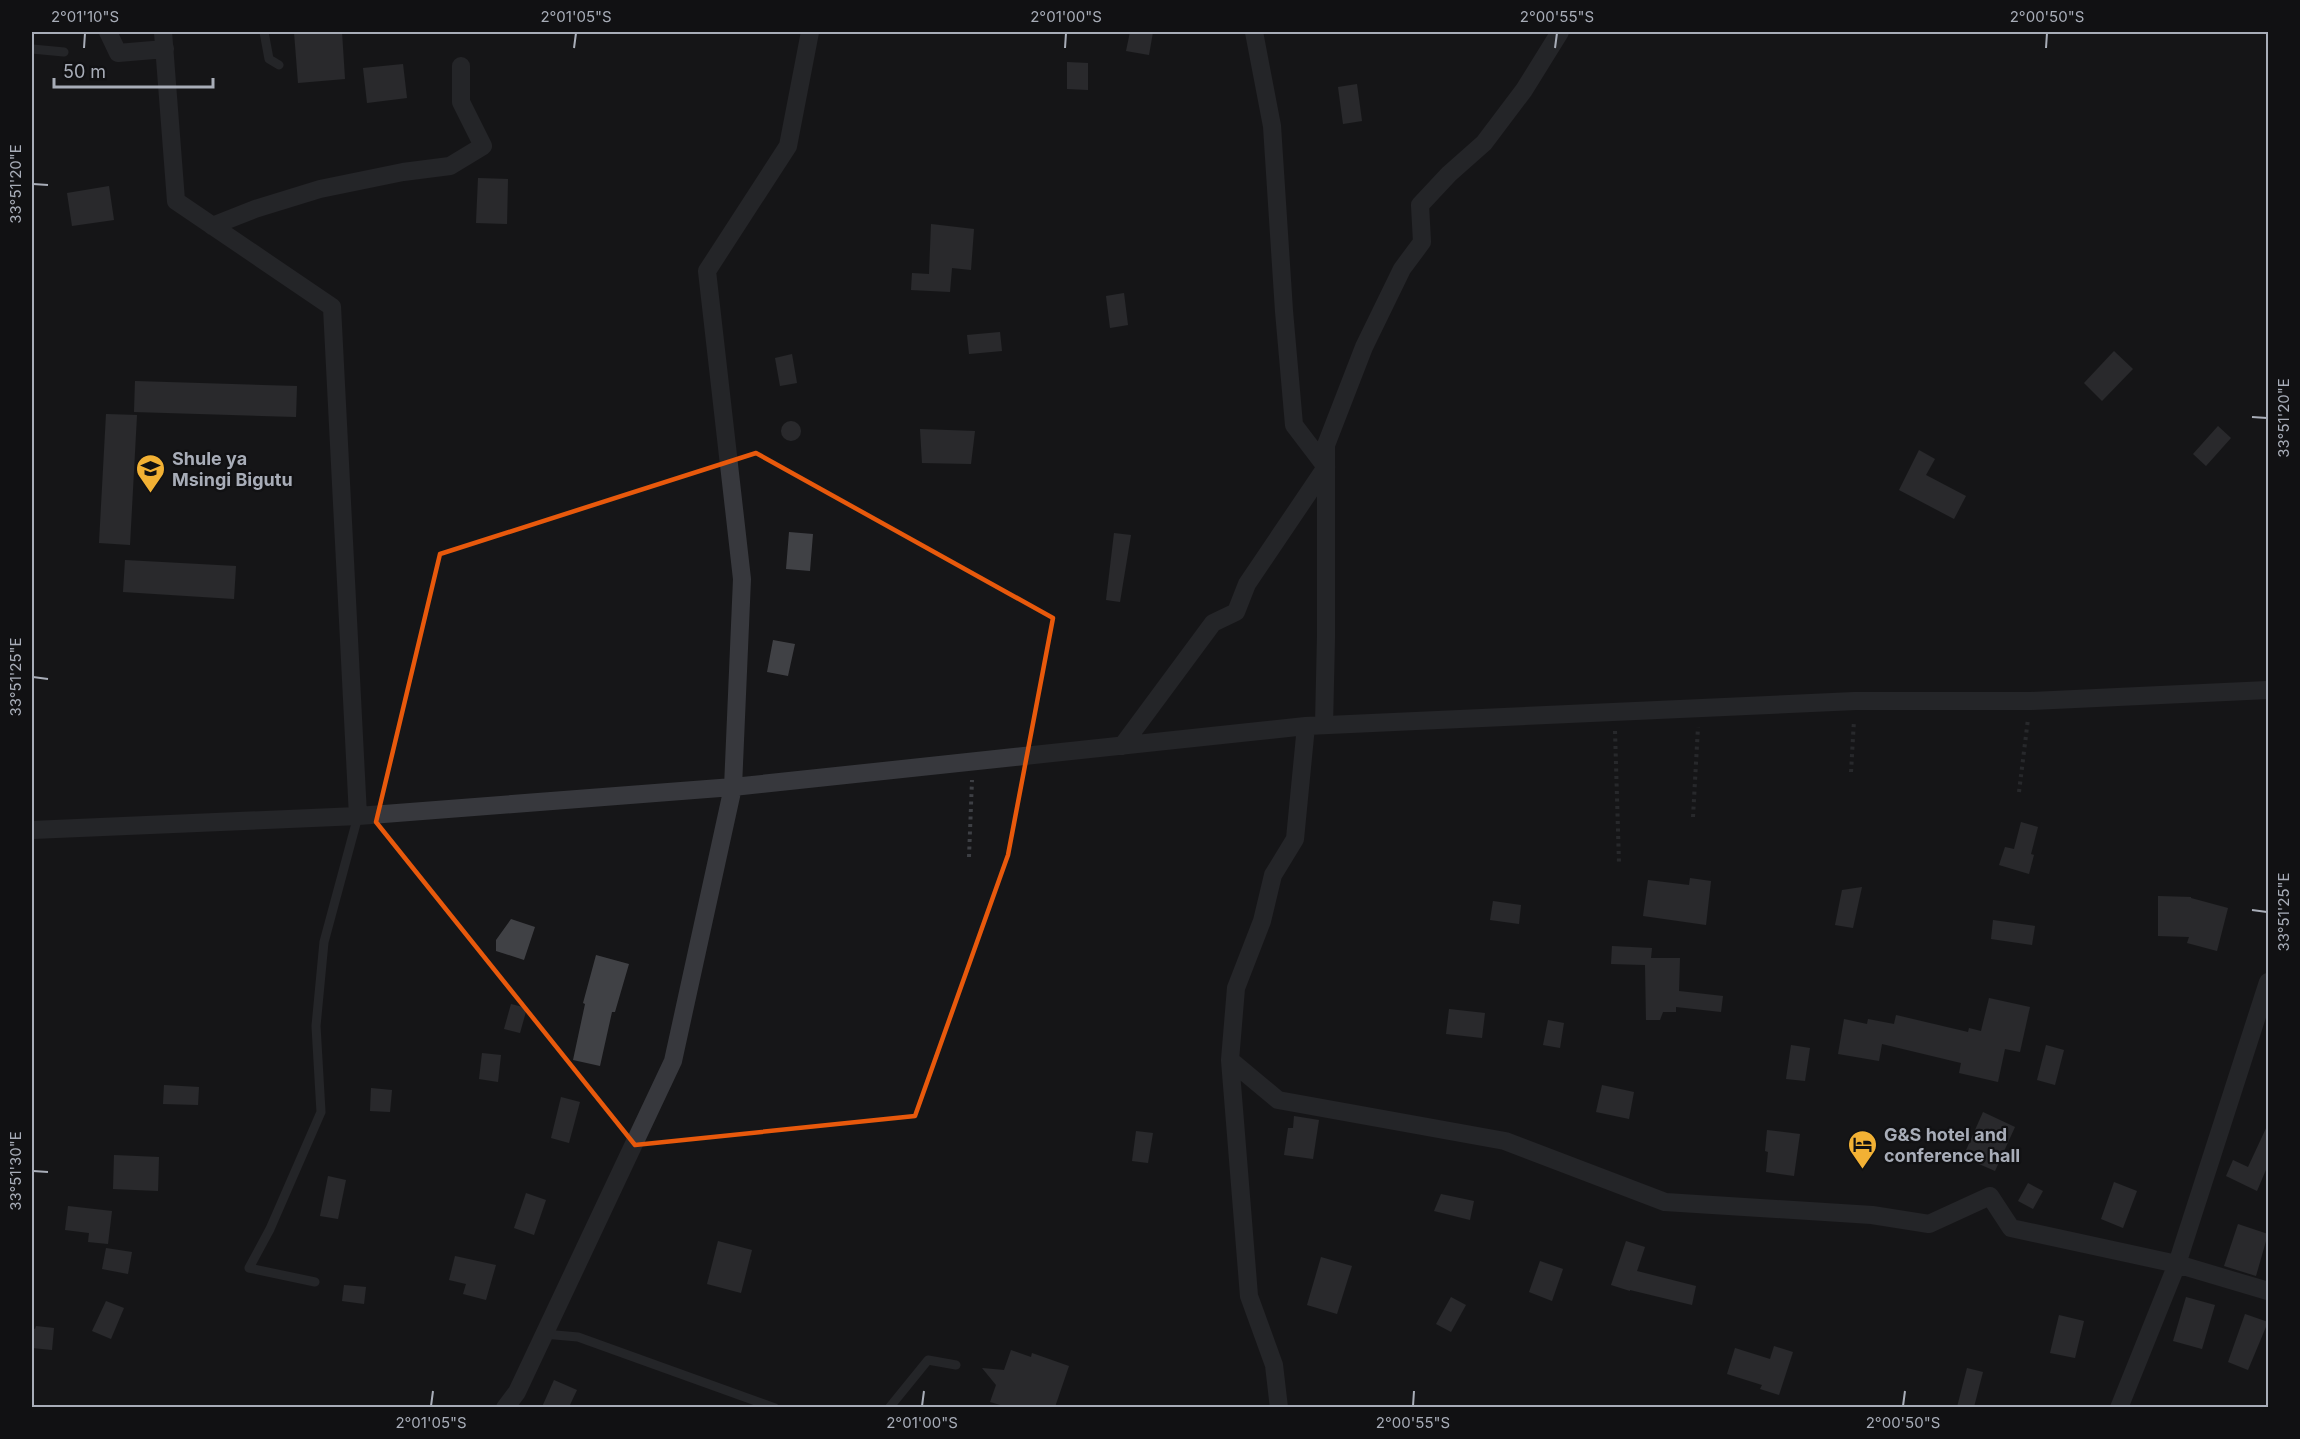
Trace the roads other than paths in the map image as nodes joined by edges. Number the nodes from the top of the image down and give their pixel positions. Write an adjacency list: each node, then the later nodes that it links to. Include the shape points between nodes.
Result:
1 (108, 32): 6 (street, via 118,53)
2 (264, 32): 9 (lane, via 269,59)
3 (810, 32): 16 (street, via 788,146 707,270 742,579)
4 (1254, 32): 12 (street, via 1272,126 1294,425)
5 (1560, 32): 12 (street, via 1485,143 1420,206 1422,242 1402,269 1364,347 1326,445)
6 (164, 40): 11 (street, via 176,201)
7 (32, 49): 8 (lane)
8 (64, 52)
9 (279, 64)
10 (461, 66): 11 (street, via 461,102 483,146 450,166 320,189)
11 (212, 226): 17 (street, via 332,308)
12 (1326, 467): 14 (street, via 1326,637); 15 (street, via 1247,584 1236,612 1213,623)
13 (2268, 690): 14 (street, via 2031,701 1855,701)
14 (1315, 726): 15 (street); 20 (street, via 1295,839 1273,875 1262,921 1236,988)
15 (1122, 746): 16 (street)
16 (733, 787): 17 (street); 24 (street, via 673,1061)
17 (358, 816): 18 (street); 22 (lane, via 324,942 316,1026 321,1112 270,1230 249,1268)
18 (32, 830)
19 (2268, 982): 21 (street)
20 (1230, 1060): 21 (street, via 1278,1100 1505,1141 1665,1202 1872,1215 1929,1224 1990,1196 2011,1228); 29 (street, via 1248,1296 1274,1365)
21 (2176, 1264): 23 (street); 30 (street)
22 (315, 1282)
23 (2268, 1291)
24 (544, 1334): 26 (street, via 517,1392); 27 (lane, via 578,1337)
25 (956, 1365): 28 (lane, via 928,1360)
26 (505, 1407)
27 (775, 1407)
28 (889, 1407)
29 (1279, 1407)
30 (2119, 1407)

